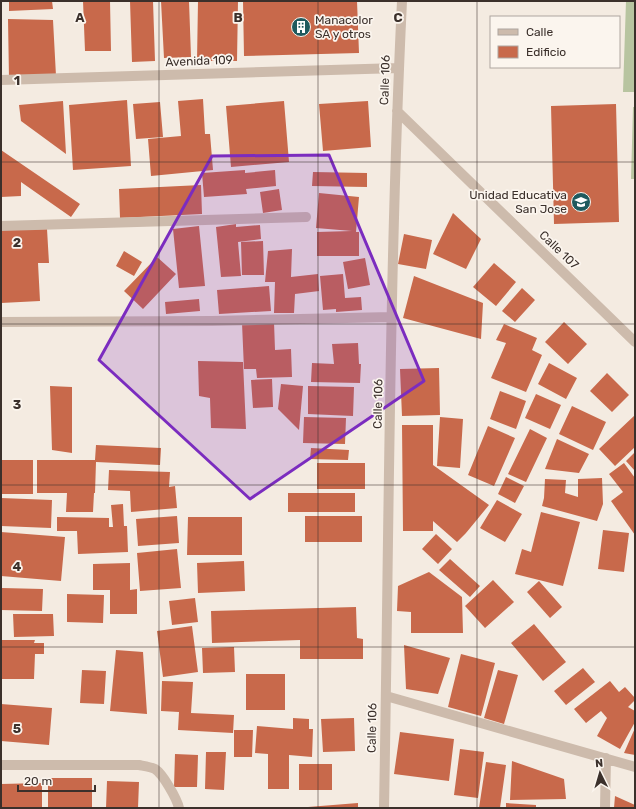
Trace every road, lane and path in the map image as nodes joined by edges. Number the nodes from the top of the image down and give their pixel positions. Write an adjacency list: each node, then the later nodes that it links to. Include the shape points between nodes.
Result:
1 (402, 1): 2 (street, Calle 106)
2 (398, 68): 3 (street, Avenida 109); 4 (street, Calle 106)
3 (1, 80)
4 (397, 111): 7 (street, Calle 106); 9 (street, Calle 107)
5 (306, 217): 6 (street)
6 (1, 226)
7 (392, 317): 8 (street); 10 (street, Calle 106)
8 (1, 322)
9 (635, 342)
10 (386, 696): 11 (street); 15 (street, Calle 106)
11 (606, 758): 13 (street); 16 (street)
12 (1, 765): 14 (street, via 139,765 156,770 168,784)
13 (635, 766)
14 (179, 808)
15 (384, 808)
16 (605, 808)

